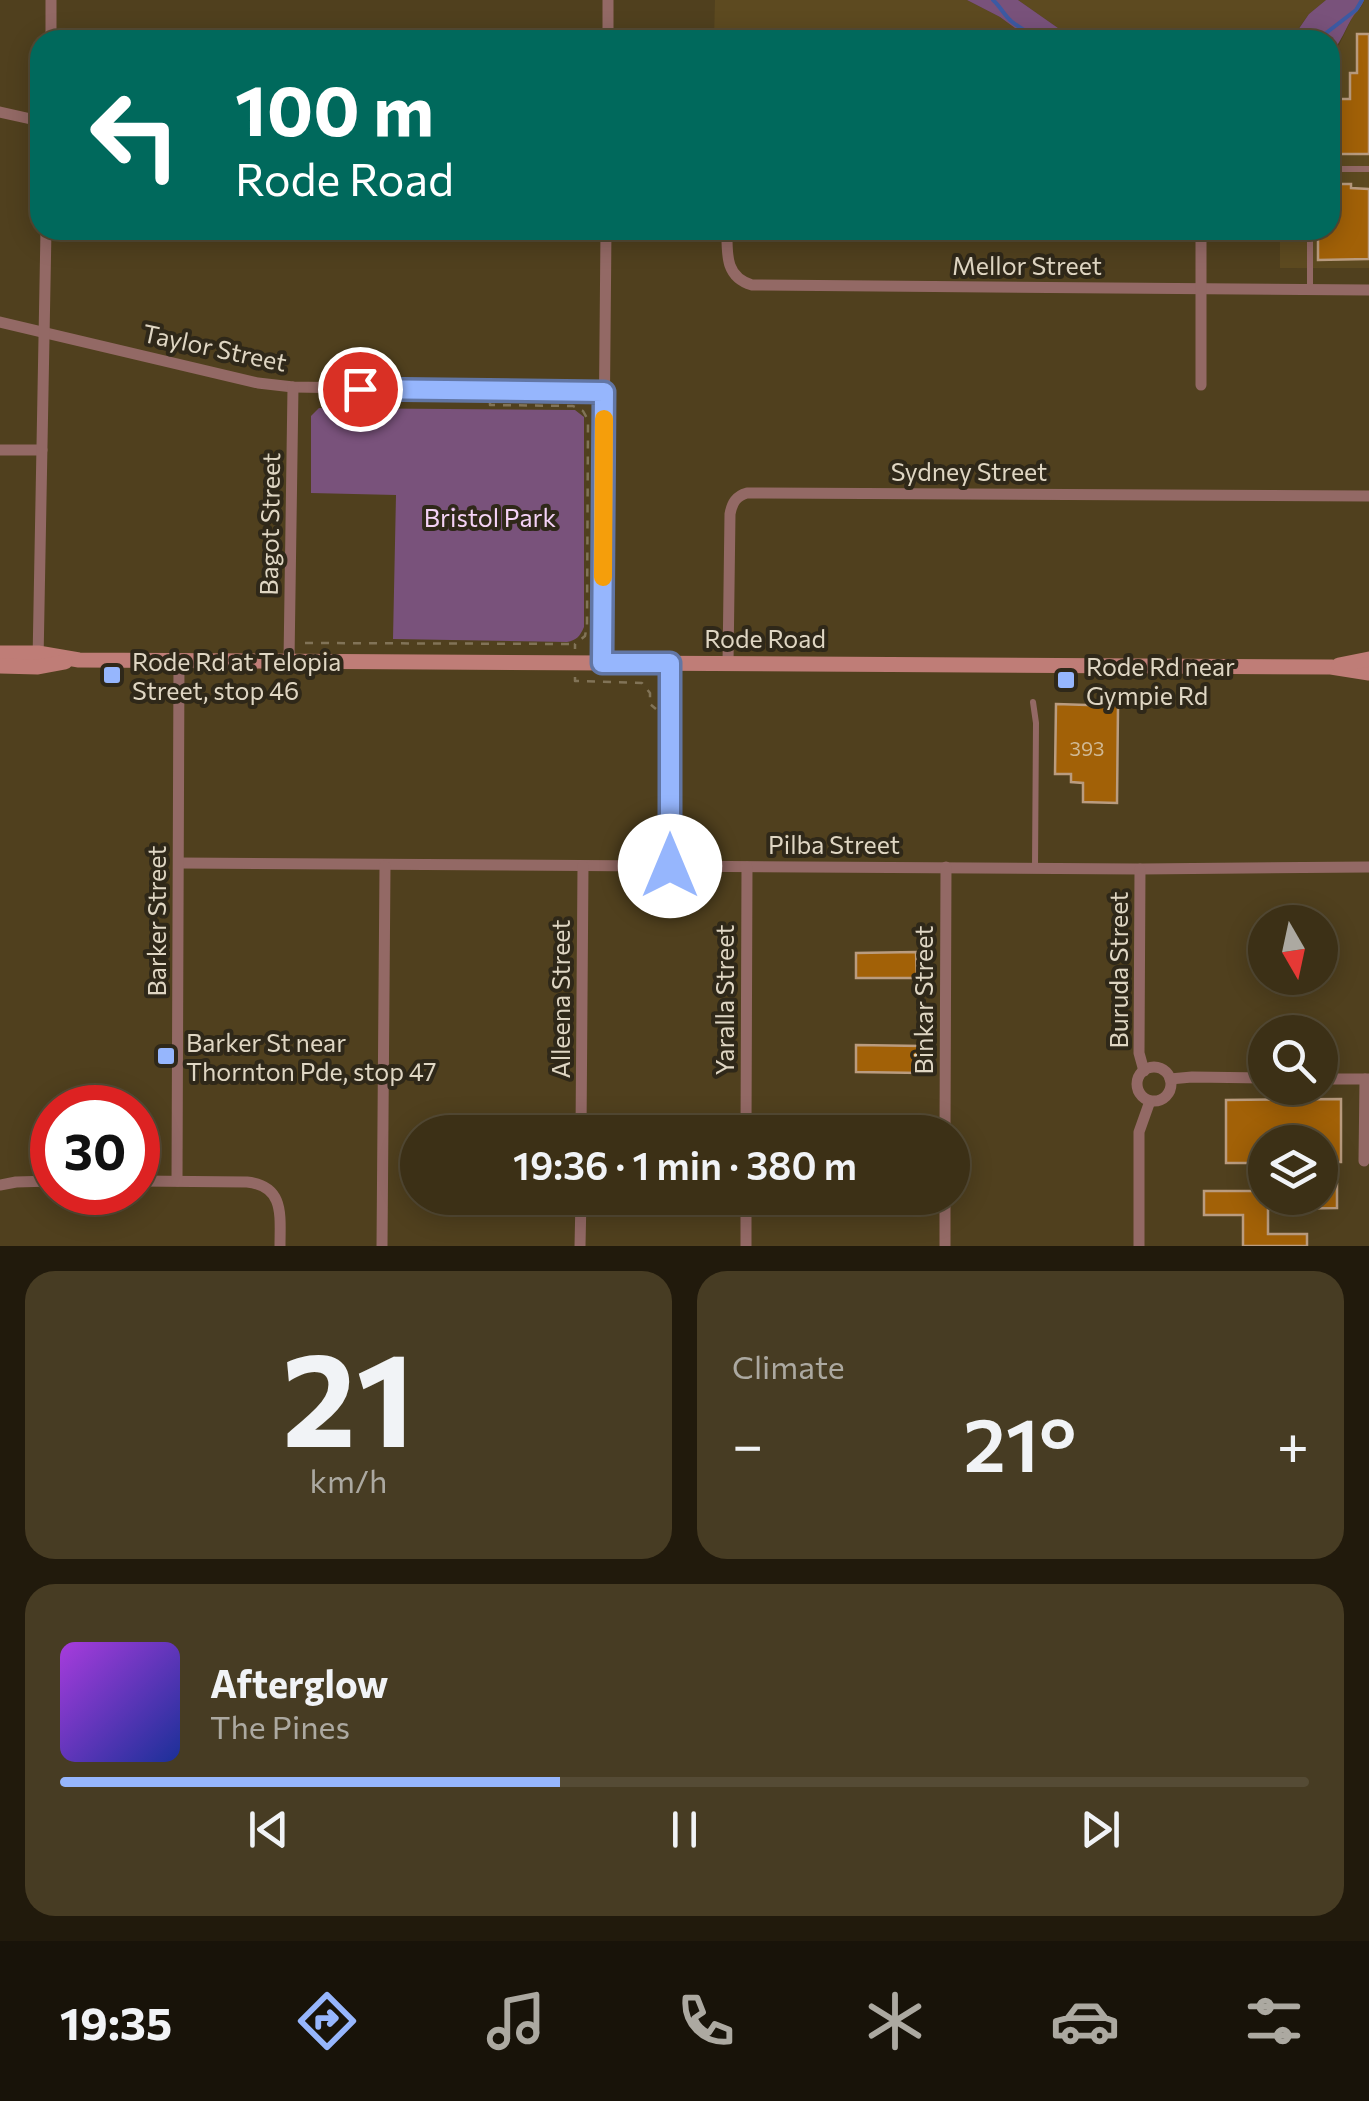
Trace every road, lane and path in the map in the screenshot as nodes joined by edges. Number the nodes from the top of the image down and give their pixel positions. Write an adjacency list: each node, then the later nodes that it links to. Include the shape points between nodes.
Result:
1 (52, 0): 3 (street)
2 (608, 0): 4 (street)
3 (50, 30)
4 (608, 30)
5 (0, 112): 6 (street)
6 (30, 119)
7 (1369, 168): 8 (lane)
8 (1340, 169)
9 (46, 240): 18 (street)
10 (606, 240): 22 (street)
11 (727, 240): 14 (street, Mellor Street, via 731,270 752,285)
12 (1201, 240): 14 (street)
13 (1310, 240): 15 (lane)
14 (1201, 288): 15 (street, Mellor Street); 19 (street)
15 (1310, 289): 16 (street, Mellor Street)
16 (1369, 290)
17 (0, 322): 18 (street, Taylor Street)
18 (44, 332): 20 (street, Taylor Street); 24 (street)
19 (1201, 386)
20 (293, 387): 21 (street, Taylor Street); 31 (street, Bagot Street)
21 (490, 390): 22 (street, Taylor Street); 26 (path, via 490,405 573,406 588,420 584,636 575,647)
22 (604, 392): 32 (street)
23 (0, 450): 24 (street)
24 (42, 450): 29 (street)
25 (1369, 496): 34 (street, Sydney Street, via 747,493 730,514)
26 (303, 643)
27 (0, 653): 29 (main road, Rode Road)
28 (1369, 658): 36 (main road, Rode Road)
29 (38, 660): 30 (main road, Rode Road); 35 (main road, Rode Road)
30 (179, 660): 31 (main road, Rode Road); 41 (street, Barker Street)
31 (289, 661): 32 (main road, Rode Road)
32 (602, 663): 33 (main road, Rode Road)
33 (670, 663): 34 (main road, Rode Road); 40 (street)
34 (728, 663): 36 (main road, Rode Road)
35 (0, 666)
36 (1330, 667): 37 (main road, Rode Road)
37 (1369, 673)
38 (576, 676): 40 (path, via 642,683 650,704)
39 (1033, 702): 47 (lane)
40 (670, 722): 44 (street)
41 (179, 863): 42 (street, Pilba Street); 61 (street, Barker Street)
42 (385, 866): 43 (street, Pilba Street); 68 (street)
43 (583, 866): 44 (street, Pilba Street); 56 (street, Alleena Street)
44 (670, 866): 45 (street, Pilba Street)
45 (747, 867): 46 (street, Pilba Street); 57 (street, Yaralla Street)
46 (946, 867): 47 (street, Pilba Street); 58 (street, Binkar Street)
47 (1036, 868): 49 (street, Pilba Street)
48 (1369, 868): 49 (street, Pilba Street)
49 (1140, 869): 50 (street, Buruda Street)
50 (1144, 1070): 54 (street, via 1159,1068); 55 (street, via 1138,1090)
51 (1248, 1078): 54 (street)
52 (1338, 1078): 53 (street)
53 (1367, 1079): 59 (street)
54 (1170, 1080): 55 (street, via 1166,1096)
55 (1150, 1101): 72 (street, via 1140,1132)
56 (581, 1115)
57 (746, 1115)
58 (945, 1115)
59 (1364, 1161)
60 (160, 1181): 61 (street)
61 (177, 1181): 67 (street, via 268,1188 279,1205)
62 (30, 1182): 63 (street)
63 (0, 1186)
64 (581, 1215): 69 (street)
65 (746, 1215): 70 (street)
66 (945, 1215): 71 (street)
67 (280, 1246)
68 (382, 1246)
69 (580, 1246)
70 (746, 1246)
71 (945, 1246)
72 (1139, 1246)

